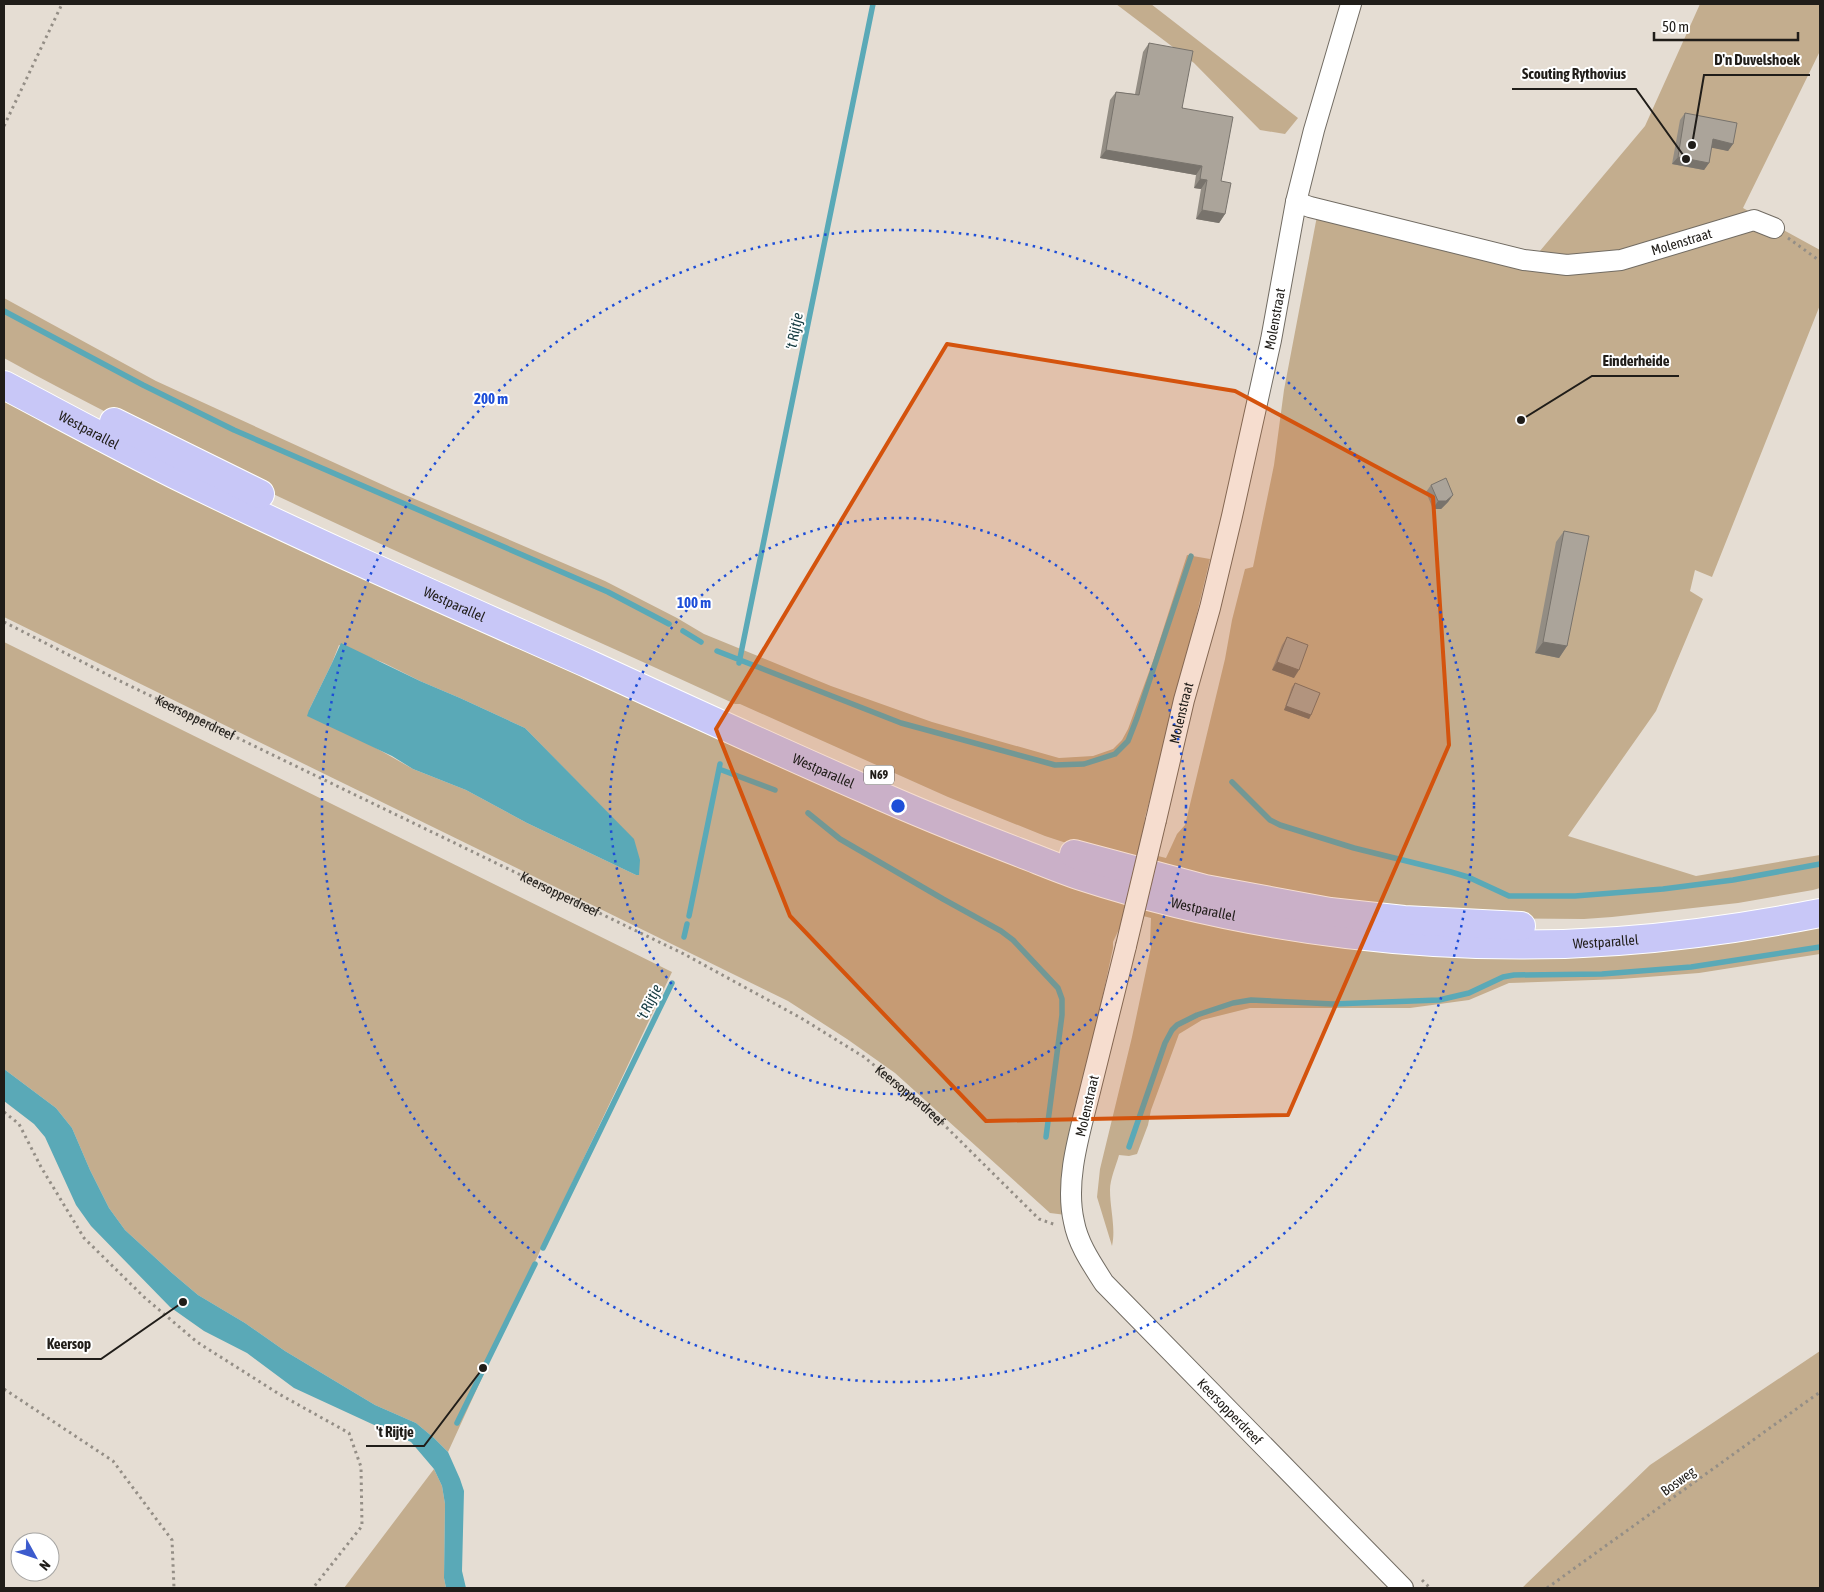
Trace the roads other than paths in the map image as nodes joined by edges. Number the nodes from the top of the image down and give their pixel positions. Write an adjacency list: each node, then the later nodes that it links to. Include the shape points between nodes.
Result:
1 (1351, 4): 2 (street, Molenstraat)
2 (1296, 202): 3 (street, Molenstraat, via 1524,260 1567,264 1621,260 1754,220); 8 (street, Molenstraat, bridge, via 1271,340 1234,506 1082,1126 1072,1177)
3 (1774, 228)
4 (4, 365): 6 (main road, Westparallel / N69, via 318,522 938,801 1084,858 1205,889 1330,912 1484,925 1546,926 1690,916)
5 (4, 384): 7 (main road, Westparallel / N69, via 185,479 309,538 818,768 940,822 1115,886 1198,908 1324,931 1483,944 1619,941 1700,933)
6 (1820, 894)
7 (1820, 913)
8 (1074, 1223): 9 (street, Keersopperdreef, via 1090,1262 1104,1283)
9 (1403, 1588)

